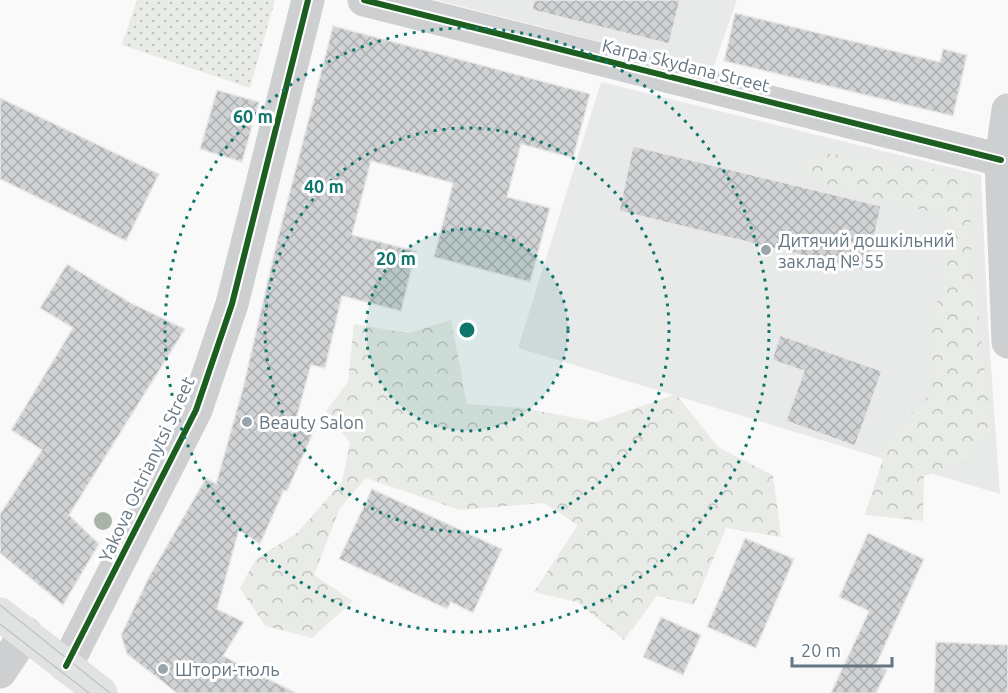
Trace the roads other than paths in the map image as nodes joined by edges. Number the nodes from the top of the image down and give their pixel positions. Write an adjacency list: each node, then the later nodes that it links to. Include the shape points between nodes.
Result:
1 (308, 0): 8 (street, Yakova Ostrianytsi Street, via 232,304 196,410)
2 (364, 0): 4 (street, Karpa Skydana Street)
3 (1008, 110): 4 (street)
4 (1001, 160): 5 (street)
5 (1008, 342)
6 (0, 614): 7 (main road)
7 (26, 633): 8 (main road); 9 (street)
8 (66, 666): 10 (main road)
9 (0, 672)
10 (101, 693)

